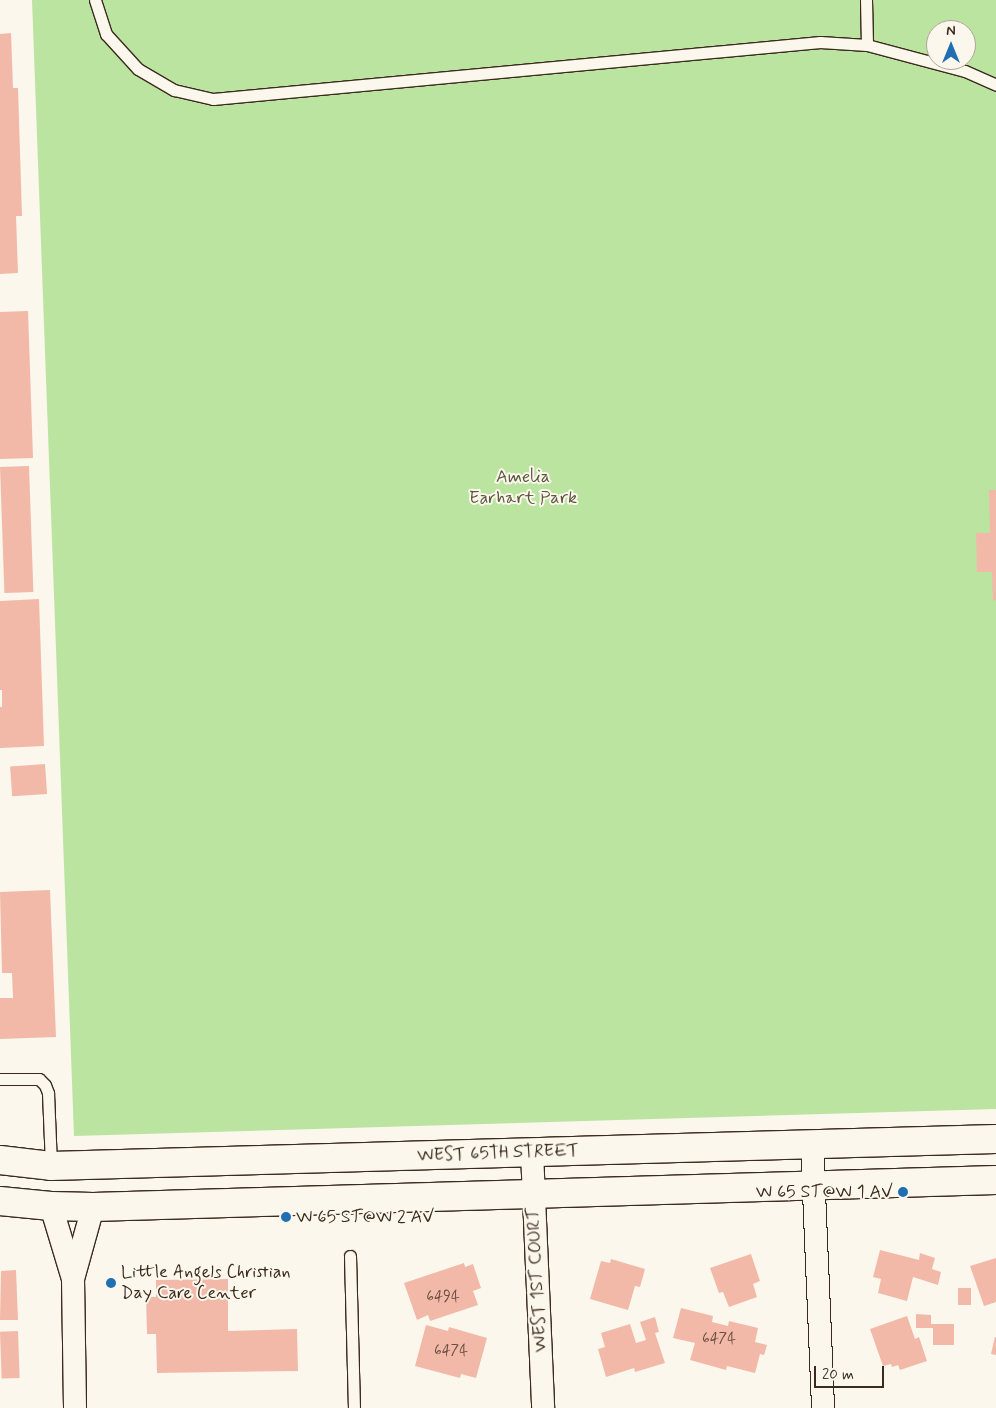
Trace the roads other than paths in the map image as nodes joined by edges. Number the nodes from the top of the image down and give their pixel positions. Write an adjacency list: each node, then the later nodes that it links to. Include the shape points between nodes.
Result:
1 (95, 0): 3 (lane, via 106,34 138,69 174,90 213,99 820,42)
2 (866, 0): 3 (lane)
3 (867, 44): 4 (lane, via 965,71)
4 (996, 85)
5 (0, 1079): 10 (lane, via 39,1079 45,1085)
6 (996, 1139): 7 (main road, WEST 65TH STREET)
7 (812, 1144): 8 (main road, WEST 65TH STREET); 12 (street)
8 (532, 1152): 10 (main road, WEST 65TH STREET); 13 (street, WEST 1ST COURT)
9 (0, 1160): 10 (main road, WEST 65TH STREET)
10 (52, 1166)
11 (996, 1180): 12 (main road)
12 (812, 1185): 13 (main road); 22 (street)
13 (533, 1192): 16 (main road); 21 (street, WEST 1ST COURT)
14 (0, 1201): 15 (main road)
15 (51, 1206): 16 (main road); 18 (street)
16 (94, 1206): 18 (street)
17 (350, 1256): 20 (lane)
18 (73, 1280): 19 (street)
19 (76, 1408)
20 (354, 1408)
21 (543, 1408)
22 (823, 1408)

